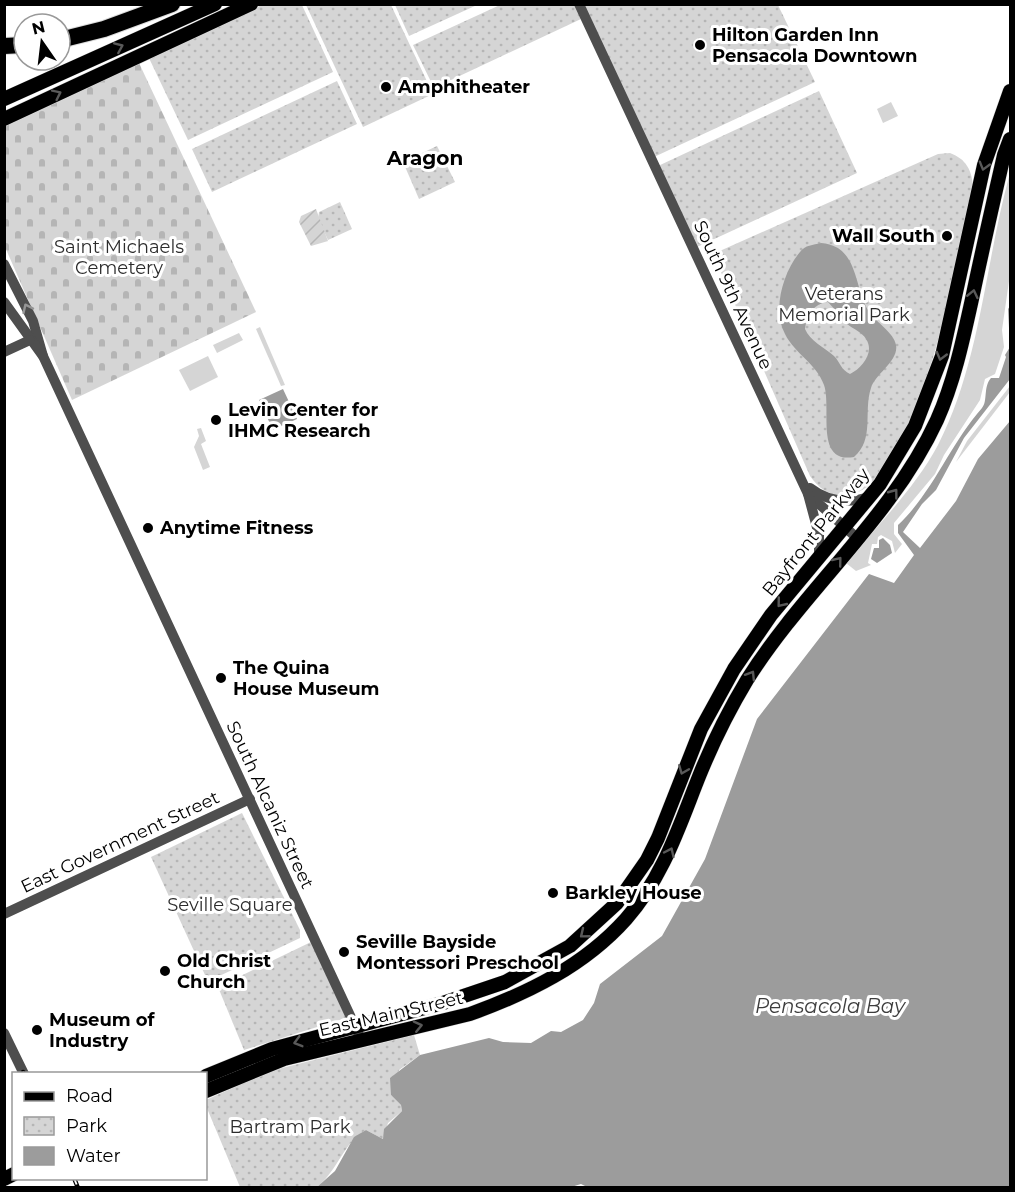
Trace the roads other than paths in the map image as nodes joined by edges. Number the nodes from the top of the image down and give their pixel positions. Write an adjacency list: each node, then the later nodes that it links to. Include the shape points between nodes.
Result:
1 (172, 4): 5 (highway)
2 (215, 4): 8 (main road, one-way to 2)
3 (250, 4): 9 (main road, one-way to 3)
4 (579, 4): 18 (street, South 9th Avenue)
5 (153, 9): 6 (highway, via 130,20)
6 (72, 37)
7 (1011, 91): 10 (main road, Bayfront Parkway)
8 (4, 99)
9 (4, 119)
10 (994, 121): 12 (main road, via 1003,141); 20 (main road, Bayfront Parkway, one-way to 20, via 933,384 899,456)
11 (1011, 139): 12 (main road, Bayfront Parkway)
12 (987, 226): 22 (main road, Bayfront Parkway, one-way to 12, via 908,473 943,406 957,362)
13 (4, 264): 17 (street, one-way to 13, via 33,321)
14 (4, 302): 15 (street)
15 (30, 340): 16 (street); 17 (street)
16 (4, 352)
17 (43, 356): 24 (street, South Alcaniz Street)
18 (799, 474): 19 (street, South 9th Avenue); 20 (street, via 809,488 826,498 847,502)
19 (808, 494): 21 (street, South 9th Avenue); 23 (street, via 819,535)
20 (869, 497): 21 (main road, Bayfront Parkway)
21 (844, 528): 22 (street, South 9th Avenue); 23 (main road, Bayfront Parkway)
22 (857, 538): 27 (main road, Bayfront Parkway, one-way to 22, via 618,928 648,892 671,851 704,764 739,694 777,635)
23 (819, 557): 26 (main road, Bayfront Parkway, one-way to 26, via 749,645 713,705 658,838 632,884 600,921)
24 (250, 799): 25 (street, East Government Street); 28 (street, South Alcaniz Street)
25 (4, 914)
26 (561, 952): 28 (main road, East Main Street, via 482,991)
27 (580, 960): 30 (main road, East Main Street, one-way to 27, via 485,1008 528,990)
28 (355, 1026): 30 (street, South Alcaniz Street); 32 (main road, East Main Street, one-way to 32, via 272,1049)
29 (4, 1033): 31 (street)
30 (361, 1039): 33 (main road, East Main Street, via 259,1067)
31 (24, 1072)
32 (207, 1076)
33 (207, 1091)

